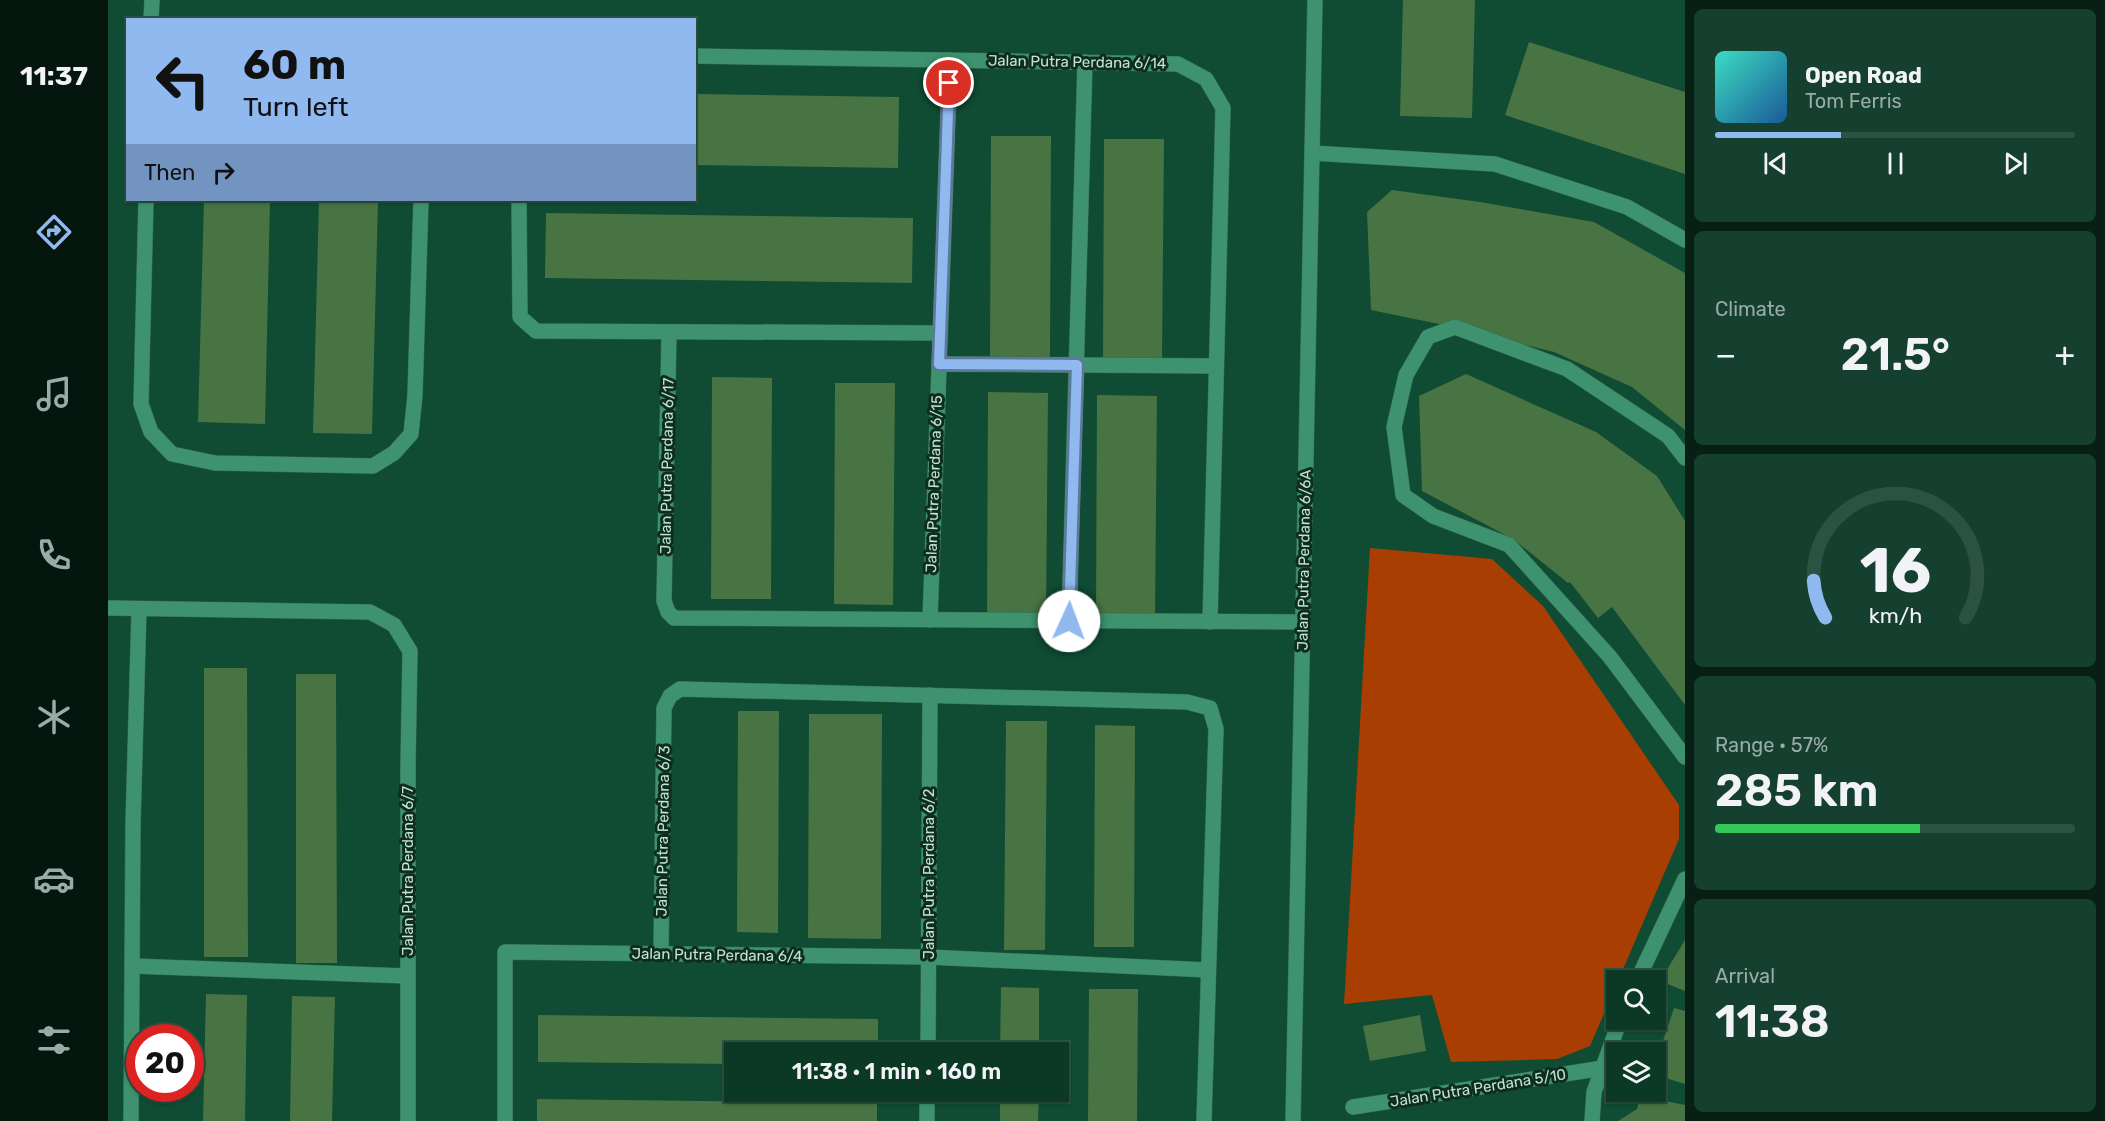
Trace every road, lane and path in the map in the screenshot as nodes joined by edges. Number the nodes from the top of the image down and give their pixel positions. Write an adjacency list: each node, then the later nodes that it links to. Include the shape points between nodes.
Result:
1 (152, 0): 3 (street)
2 (1315, 0): 7 (street, Jalan Putra Perdana 6/6A)
3 (151, 18)
4 (696, 56): 5 (street, Jalan Putra Perdana 6/14)
5 (950, 60): 6 (street, Jalan Putra Perdana 6/14); 13 (street, Jalan Putra Perdana 6/15)
6 (1085, 63): 15 (street); 16 (street, Jalan Putra Perdana 6/14, via 1178,64 1206,79 1223,108)
7 (1312, 153): 11 (street, via 1495,164 1627,207); 23 (street, Jalan Putra Perdana 6/6A)
8 (146, 201): 9 (street, via 141,404 151,432 172,454 215,463 373,466 394,453 411,434)
9 (421, 201)
10 (519, 201): 12 (street, via 520,317 536,331)
11 (1685, 240)
12 (669, 332): 13 (street); 20 (street, Jalan Putra Perdana 6/17, via 664,601 668,612 674,618)
13 (940, 333): 14 (street, Jalan Putra Perdana 6/15)
14 (939, 364): 15 (street); 20 (street, Jalan Putra Perdana 6/15)
15 (1077, 365): 16 (street); 21 (street)
16 (1215, 366): 22 (street)
17 (1685, 458): 25 (street, via 1668,436 1567,369 1455,327 1428,337 1407,375 1394,427 1403,495 1433,516 1509,545 1610,657)
18 (108, 608): 19 (street)
19 (139, 609): 29 (street); 32 (street, Jalan Putra Perdana 6/7, via 370,612 394,625 410,651)
20 (930, 620): 21 (street)
21 (1069, 621): 22 (street)
22 (1210, 622): 23 (street)
23 (1303, 622): 43 (street, Jalan Putra Perdana 6/6A)
24 (930, 695): 27 (street, Jalan Putra Perdana 6/3, via 680,689 670,696 664,708); 28 (street, Jalan Putra Perdana 6/2); 30 (street, via 1187,702 1210,708 1216,729)
25 (1685, 757)
26 (1685, 879): 31 (street)
27 (661, 954): 28 (street, Jalan Putra Perdana 6/4); 40 (street, Jalan Putra Perdana 6/4, via 506,952)
28 (928, 957): 30 (street, Jalan Putra Perdana 6/4); 34 (street, Jalan Putra Perdana 6/2)
29 (132, 966): 32 (street); 38 (street)
30 (1208, 970): 42 (street)
31 (1642, 970)
32 (407, 976): 39 (street, Jalan Putra Perdana 6/7)
33 (1616, 1030): 35 (street)
34 (928, 1042)
35 (1603, 1068): 37 (street, Jalan Putra Perdana 5/10); 44 (street, via 1594,1092)
36 (927, 1102): 41 (street)
37 (1353, 1107)
38 (131, 1121)
39 (408, 1121)
40 (505, 1121)
41 (927, 1121)
42 (1204, 1121)
43 (1293, 1121)
44 (1592, 1121)

